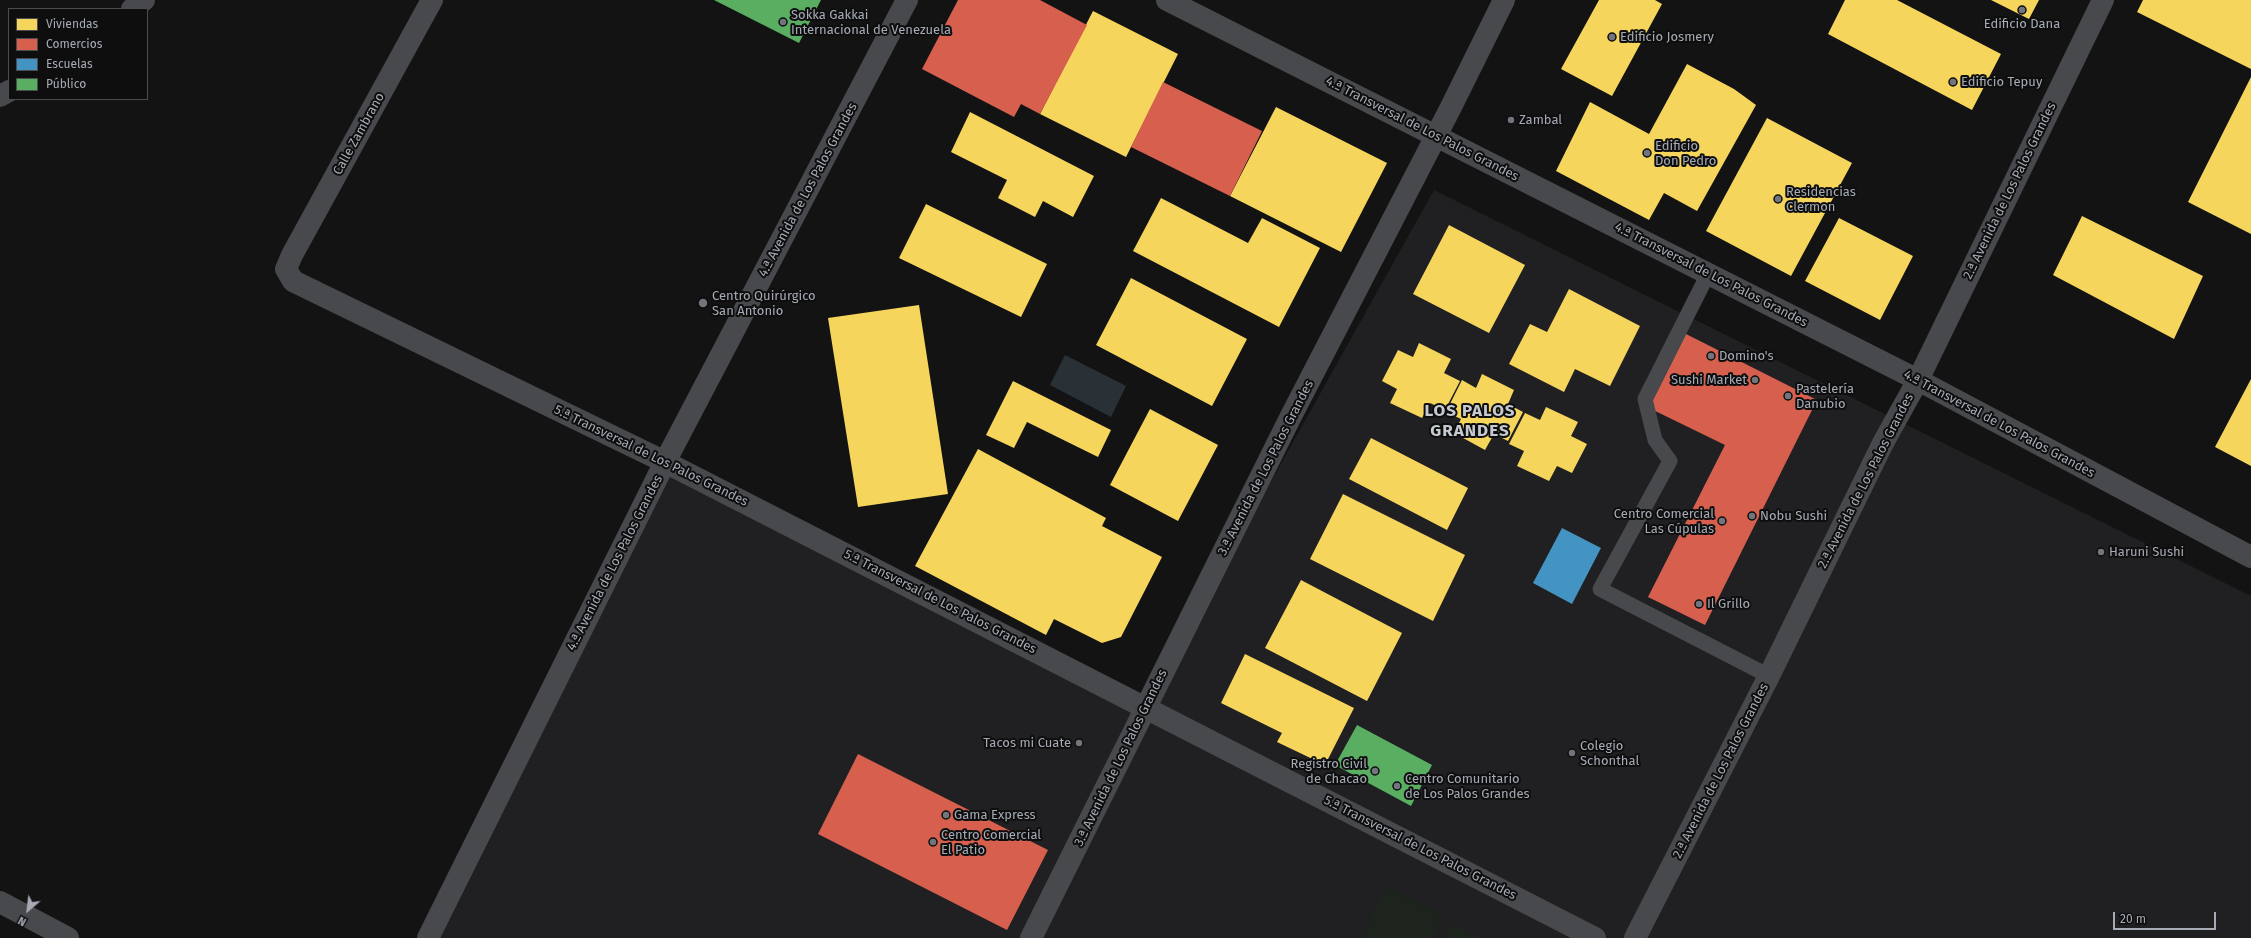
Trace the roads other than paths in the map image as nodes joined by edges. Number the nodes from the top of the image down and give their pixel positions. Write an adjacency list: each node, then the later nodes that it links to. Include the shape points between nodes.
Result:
1 (144, 0): 7 (street)
2 (432, 0): 9 (street, Calle Zambrano)
3 (907, 0): 12 (street, 4.ª Avenida de Los Palos Grandes)
4 (1167, 0): 8 (street, 4.ª Transversal de Los Palos Grandes)
5 (1504, 0): 8 (street, 3.ª Avenida de Los Palos Grandes)
6 (2103, 0): 11 (street, 2.ª Avenida de Los Palos Grandes)
7 (133, 8)
8 (1436, 136): 10 (street, 4.ª Transversal de Los Palos Grandes); 15 (street, 3.ª Avenida de Los Palos Grandes, via 1290,418)
9 (286, 269): 12 (street, 5.ª Transversal de Los Palos Grandes, via 293,280)
10 (1708, 274): 11 (street, 4.ª Transversal de Los Palos Grandes); 14 (lane, via 1645,399 1655,440 1670,461 1600,589)
11 (1918, 380): 13 (street, 4.ª Transversal de Los Palos Grandes); 14 (street, 2.ª Avenida de Los Palos Grandes, via 1883,443)
12 (665, 462): 15 (street, 5.ª Transversal de Los Palos Grandes); 18 (street, 4.ª Avenida de Los Palos Grandes)
13 (2251, 557)
14 (1769, 676): 21 (street, 2.ª Avenida de Los Palos Grandes)
15 (1145, 708): 19 (street, 3.ª Avenida de Los Palos Grandes); 20 (street, 5.ª Transversal de Los Palos Grandes)
16 (0, 902): 17 (street)
17 (68, 938)
18 (428, 938)
19 (1031, 938)
20 (1595, 938)
21 (1635, 938)

